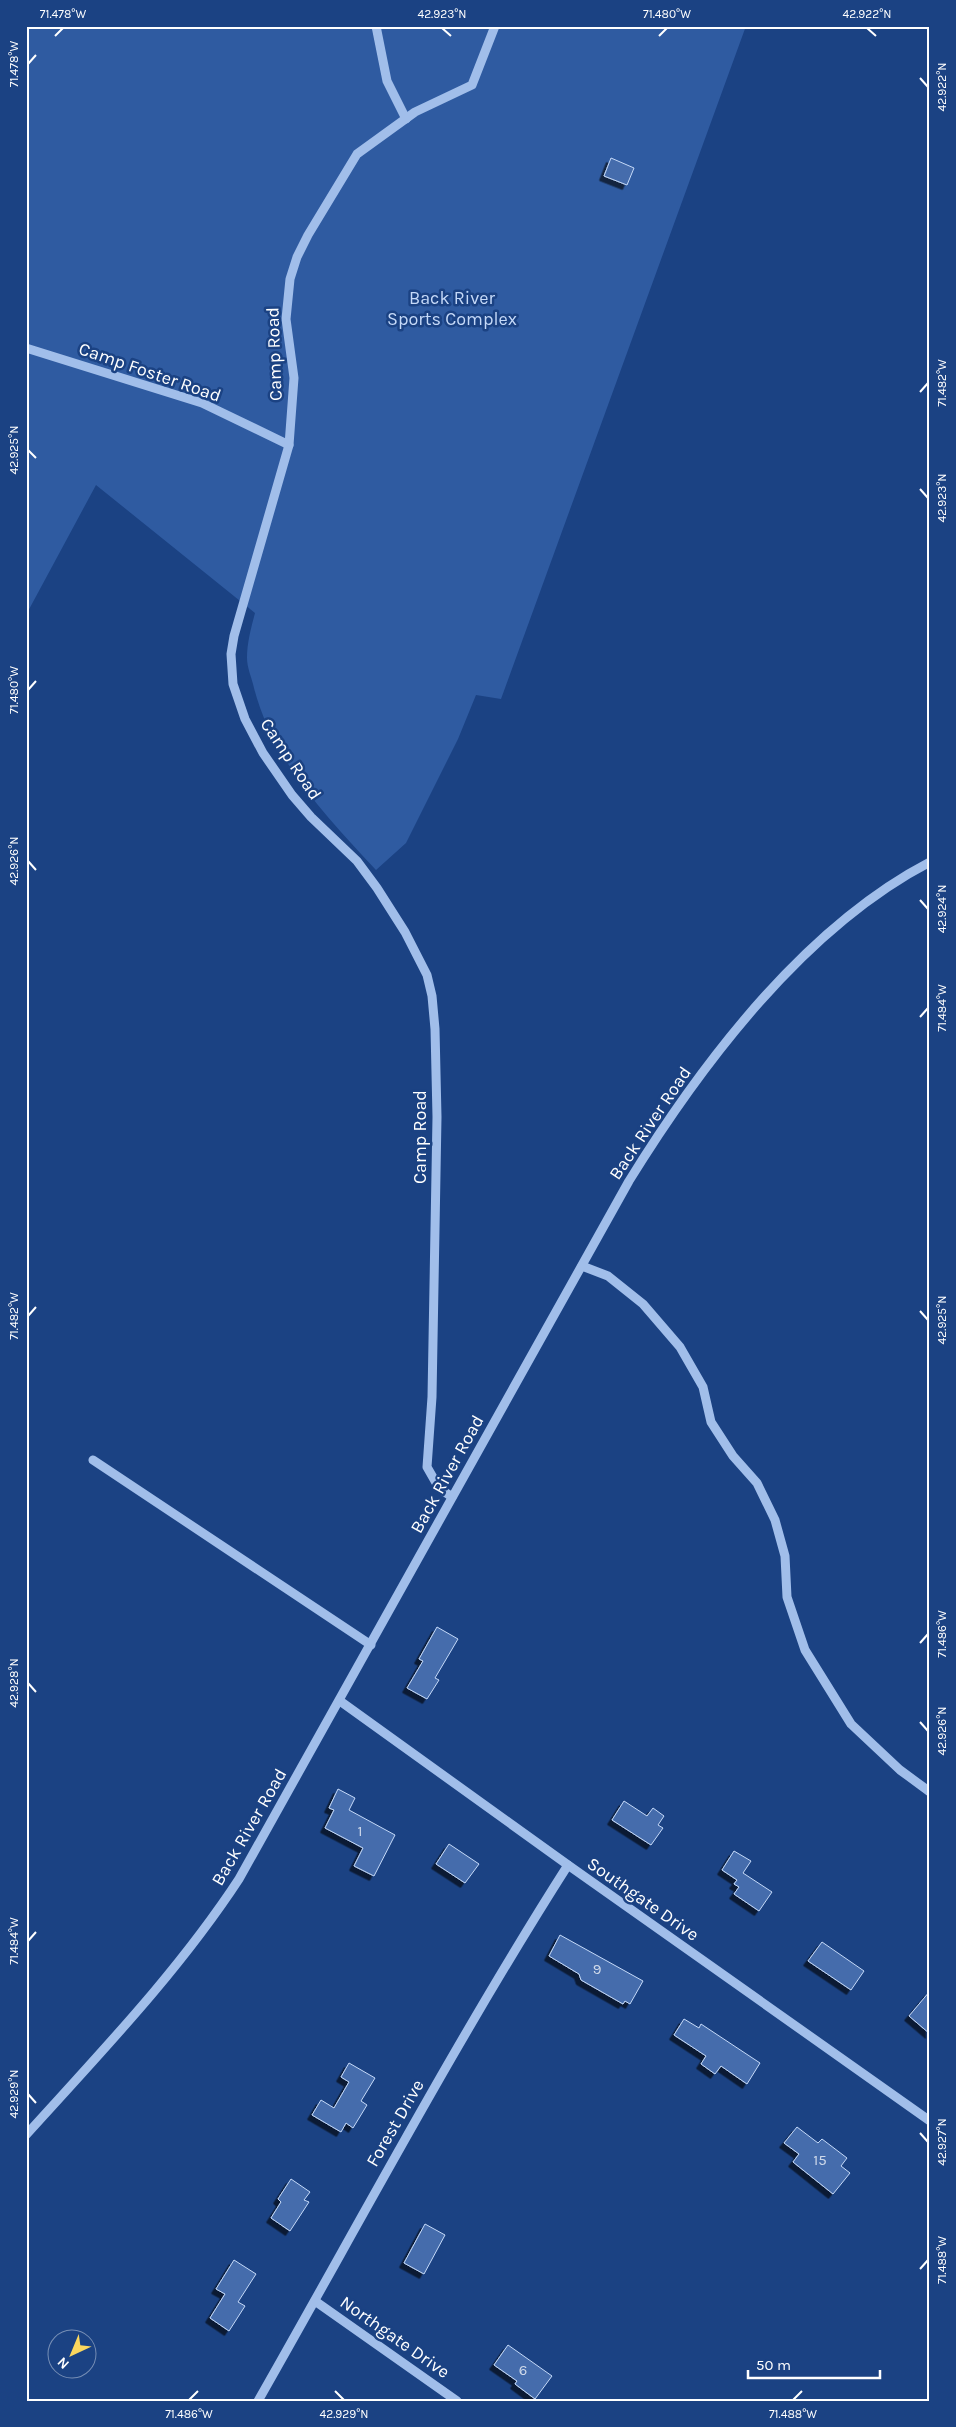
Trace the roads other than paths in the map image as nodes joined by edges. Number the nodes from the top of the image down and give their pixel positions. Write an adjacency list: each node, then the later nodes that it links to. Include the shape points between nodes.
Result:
1 (376, 26): 3 (street, via 387,81)
2 (495, 26): 3 (street, Camp Road, via 472,85)
3 (406, 119): 5 (street, Camp Road, via 356,154 297,257 290,279 286,319 294,378)
4 (26, 348): 5 (street, Camp Foster Road, via 202,403)
5 (289, 445): 9 (street, Camp Road, via 234,636 231,654 233,684 245,719 263,753 311,817 357,861 377,888 427,975 435,1029 437,1118 432,1397 427,1467 439,1488)
6 (930, 862): 7 (street, Back River Road, via 851,913 802,959 742,1024 662,1130 629,1181)
7 (582, 1266): 9 (street, Back River Road); 12 (street, via 608,1276 643,1304 680,1347 703,1387 711,1422 732,1456 757,1483 775,1520 785,1556 787,1596 805,1650 851,1724 900,1770)
8 (93, 1460): 10 (street)
9 (452, 1497): 10 (street, Back River Road)
10 (371, 1645): 11 (street, Back River Road)
11 (340, 1701): 13 (street, Southgate Drive); 15 (street, Back River Road, via 259,1846 216,1914 124,2027)
12 (930, 1792)
13 (568, 1865): 14 (street, Southgate Drive); 16 (street, Forest Drive, via 519,1942 321,2285)
14 (930, 2121)
15 (26, 2134)
16 (315, 2301): 17 (street, Forest Drive); 18 (street, Northgate Drive)
17 (258, 2401)
18 (457, 2401)

